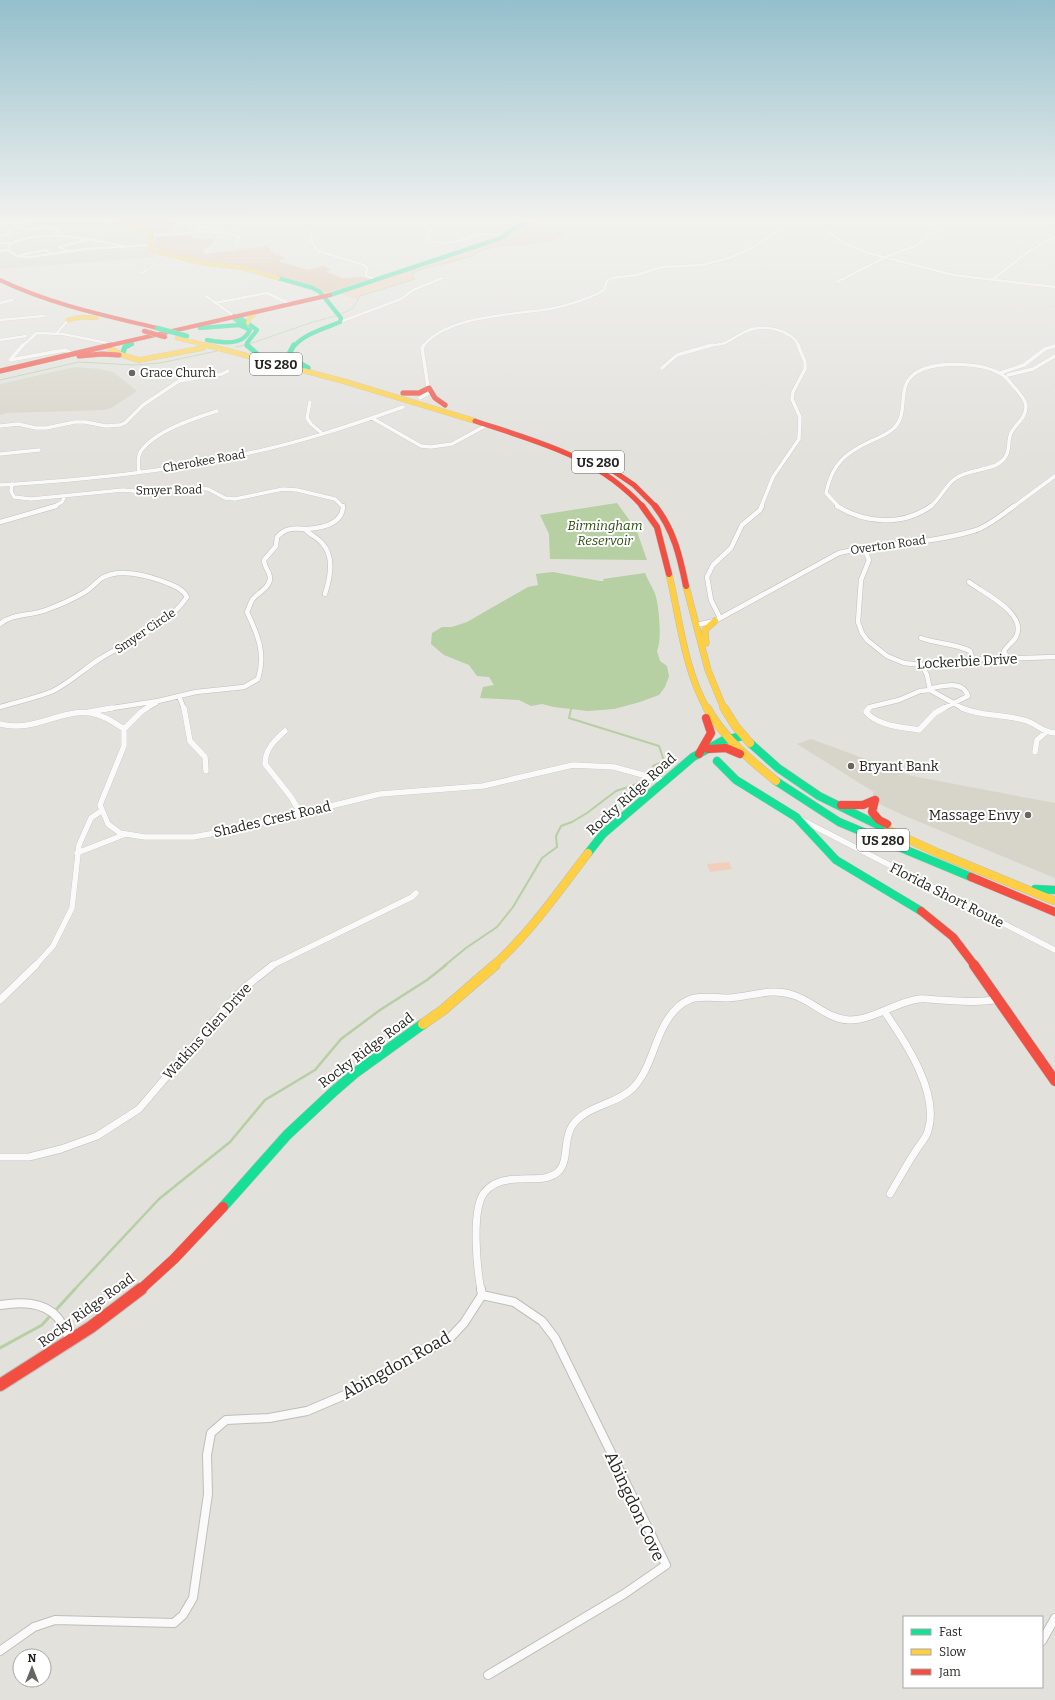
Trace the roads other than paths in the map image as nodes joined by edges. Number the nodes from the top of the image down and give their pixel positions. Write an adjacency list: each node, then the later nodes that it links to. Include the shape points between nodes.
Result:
1 (28, 298): 14 (main road)
2 (42, 298): 22 (main road, US 280)
3 (209, 298): 12 (street)
4 (237, 298): 12 (street)
5 (279, 298): 13 (street)
6 (315, 298): 13 (main road)
7 (324, 298): 20 (main road, via 341,318)
8 (402, 298): 20 (street)
9 (586, 298): 44 (street, via 550,309 473,321 437,333 424,342 422,348)
10 (12, 300): 11 (street)
11 (0, 303)
12 (215, 303): 19 (street)
13 (292, 304): 19 (main road); 19 (main road)
14 (64, 309): 17 (main road, via 72,314); 18 (main road)
15 (44, 316): 16 (street)
16 (0, 320)
17 (68, 320): 18 (main road, via 82,317); 23 (street)
18 (108, 320): 22 (main road, via 118,325)
19 (240, 321): 21 (main road); 21 (main road, via 230,325); 26 (main road, via 250,330 249,334 239,340 222,342); 30 (main road); 32 (main road, via 257,331 247,343 247,347)
20 (340, 322): 38 (main road, via 291,348 292,359)
21 (200, 328): 30 (main road)
22 (150, 330): 25 (main road, bridge); 26 (main road, US 280, bridge)
23 (57, 333): 28 (street); 34 (street, via 36,333 10,360 65,350)
24 (26, 336): 27 (street)
25 (173, 338): 31 (main road, US 280); 35 (main road, via 174,348)
26 (198, 339): 32 (main road, US 280)
27 (0, 340)
28 (92, 340): 30 (street); 30 (street)
29 (1055, 346): 33 (street)
30 (114, 349): 34 (main road); 34 (main road, via 102,354); 35 (main road, via 131,359)
31 (230, 352): 35 (main road, via 204,348); 38 (main road, US 280)
32 (257, 354): 38 (main road, US 280)
33 (1038, 354): 36 (street); 41 (street, via 1024,365)
34 (76, 355): 39 (main road); 42 (main road)
35 (162, 355)
36 (1053, 357): 41 (street, via 1033,369)
37 (662, 368): 72 (street, via 677,355 726,343 747,331 759,328 784,332 796,340 805,362 805,369 792,399 800,417 799,439 772,477 760,510 742,525 731,548 713,565 707,577)
38 (308, 370): 43 (main road, US 280); 46 (main road, US 280)
39 (0, 371)
40 (228, 371): 55 (street, via 179,381 143,405 120,425 75,422 46,428 18,424)
41 (1002, 374): 41 (street, via 975,366 949,364 928,367 917,373 904,388 900,421 885,434 844,457 831,472 826,493 845,511 861,517 878,520 907,518 935,503 958,477 997,464 1005,458 1008,440 1025,410 1025,402)
42 (0, 375)
43 (344, 382): 45 (main road, US 280); 47 (main road, via 410,398)
44 (429, 388): 46 (main road, via 419,393); 47 (street, via 429,393); 49 (main road, via 435,398)
45 (383, 392): 50 (main road, US 280); 51 (main road, via 404,401)
46 (404, 393): 47 (main road, US 280)
47 (420, 398): 49 (main road, US 280)
48 (310, 402): 56 (street, via 307,418)
49 (445, 405): 71 (main road, US 280, via 591,458 633,483 654,502 669,525)
50 (430, 406): 51 (main road, via 415,404); 54 (main road, US 280)
51 (403, 407): 53 (street, Cherokee Road)
52 (217, 411): 59 (street, via 187,422 147,445 139,455)
53 (372, 418): 54 (street, via 421,446 431,447 452,444); 56 (street, Cherokee Road)
54 (487, 425): 66 (main road, US 280, via 577,458 607,474 637,498)
55 (0, 426)
56 (323, 434): 59 (street, Cherokee Road, via 227,458)
57 (39, 450): 58 (street)
58 (0, 454)
59 (139, 472): 61 (street, Cherokee Road)
60 (1055, 476): 67 (street, Overton Road, via 1003,514 974,531)
61 (12, 484): 62 (street, Cherokee Road); 63 (street, Smyer Road, via 10,491 14,497 21,499)
62 (0, 485)
63 (65, 496): 64 (street, via 62,502 55,506); 65 (street, Smyer Road, via 122,490 155,493 194,488 235,499 268,490 283,489 335,499 344,505 341,516 333,522)
64 (0, 522)
65 (305, 529): 69 (street, via 329,551 329,581); 83 (street, Smyer Road, via 288,529 277,537 276,546 264,560 270,580 266,588 253,599 247,612 261,642 262,668 258,680 244,687)
66 (658, 529): 70 (main road, via 670,557); 79 (main road, US 280)
67 (861, 548): 72 (street, Overton Road, via 839,553); 80 (street, Lockerbie Drive, via 869,554 870,559 861,579 858,604 861,632 879,652 894,659)
68 (969, 582): 78 (street, via 999,602 1017,620 1017,635 1004,651)
69 (325, 594)
70 (684, 610): 71 (main road, via 689,617); 74 (main road, via 686,622)
71 (694, 614): 72 (main road, via 702,619); 74 (main road, US 280)
72 (718, 619): 74 (street, Overton Road); 81 (main road, via 706,627 704,633 710,661)
73 (0, 624): 86 (street, Smyer Circle, via 10,617 39,613 86,591 99,579 108,575 151,577 177,587 186,597 184,603 145,633 48,693)
74 (696, 625): 81 (main road, US 280)
75 (921, 638): 77 (street, via 962,647 970,651)
76 (1055, 657): 78 (street, Lockerbie Drive)
77 (973, 660): 78 (street, Lockerbie Drive); 80 (street, Lockerbie Drive, via 947,660)
78 (1008, 660)
79 (690, 664): 94 (main road, US 280, via 698,691 710,715); 97 (main road, via 688,670 694,695 712,726 712,733)
80 (922, 665): 82 (street)
81 (710, 677): 93 (main road, US 280, via 716,695)
82 (930, 690): 85 (street); 85 (street, via 951,685 967,690 968,696); 85 (street, via 870,707 866,712 876,721 919,730 935,713)
83 (179, 696): 84 (street, Smyer Road); 100 (street, via 186,712 190,741 205,757)
84 (158, 701): 87 (street, Smyer Road); 89 (street, via 141,712)
85 (953, 704): 91 (street, via 971,712 1026,721)
86 (0, 707)
87 (85, 713): 88 (street, via 24,726); 89 (street, via 104,716)
88 (0, 724)
89 (124, 729): 103 (street, via 124,746 100,805)
90 (285, 732): 104 (street, via 272,743 265,757 265,764)
91 (1046, 732): 92 (street); 96 (street, via 1037,740)
92 (1055, 733)
93 (743, 736): 94 (main road, Rocky Ridge Road); 102 (main road, US 280, via 778,768)
94 (728, 738): 95 (main road, Rocky Ridge Road); 98 (main road, US 280)
95 (708, 749): 97 (main road, Rocky Ridge Road); 98 (main road, via 734,750)
96 (1035, 752)
97 (699, 754): 101 (main road, Rocky Ridge Road)
98 (750, 760): 113 (main road, US 280, via 807,803 839,822)
99 (717, 761): 105 (main road, via 736,780)
100 (206, 771)
101 (665, 781): 104 (street, Shades Crest Road, via 614,767 573,765 483,786 380,794); 123 (main road, Rocky Ridge Road, via 603,834 509,952 443,1010 355,1073 333,1092 287,1135 191,1242 154,1278 119,1307)
102 (834, 804): 107 (main road, US 280); 107 (main road, via 868,805 875,800 872,812 879,820 898,830)
103 (101, 811): 106 (street, Shades Crest Road, via 108,824 120,833); 108 (street, via 91,818)
104 (300, 812): 106 (street, Shades Crest Road, via 232,830 193,837 145,837)
105 (796, 817): 114 (street, Florida Short Route); 115 (main road, via 836,860 910,904 953,937)
106 (126, 834): 108 (street)
107 (908, 839): 109 (main road, US 280)
108 (78, 853): 116 (street, via 72,908 53,946)
109 (1012, 884): 110 (main road, via 1039,890); 112 (main road, US 280)
110 (1055, 890)
111 (416, 893): 119 (street, Watkins Glen Drive, via 270,966 230,1003 139,1109 97,1136 29,1157)
112 (1055, 901)
113 (1055, 912)
114 (1055, 950)
115 (999, 999): 117 (street, via 987,1002 919,999); 118 (main road)
116 (0, 1000)
117 (884, 1011): 120 (street, via 895,1026 921,1075 932,1114 928,1131); 121 (street, via 851,1020 839,1018 821,1012 801,998 788,993 764,991 732,998 695,998 686,1001 662,1028 639,1081 632,1089 588,1110 572,1126 560,1170 552,1176 500,1181 489,1187 482,1197 477,1215 479,1281)
118 (1055, 1081)
119 (0, 1157)
120 (890, 1194)
121 (482, 1295): 127 (street, Abingdon Road, via 464,1323 450,1338 359,1389 307,1411 269,1418 226,1420 211,1433 207,1455 208,1494 193,1598 184,1615 174,1623 55,1620 34,1627); 128 (street, Abingdon Cove, via 514,1302 542,1321 555,1338 666,1565 624,1594)
122 (0, 1305): 123 (street, via 24,1303 43,1307 56,1315)
123 (70, 1341): 124 (main road, Rocky Ridge Road)
124 (0, 1385)
125 (1055, 1618): 126 (street)
126 (1043, 1639)
127 (0, 1651)
128 (488, 1675)

